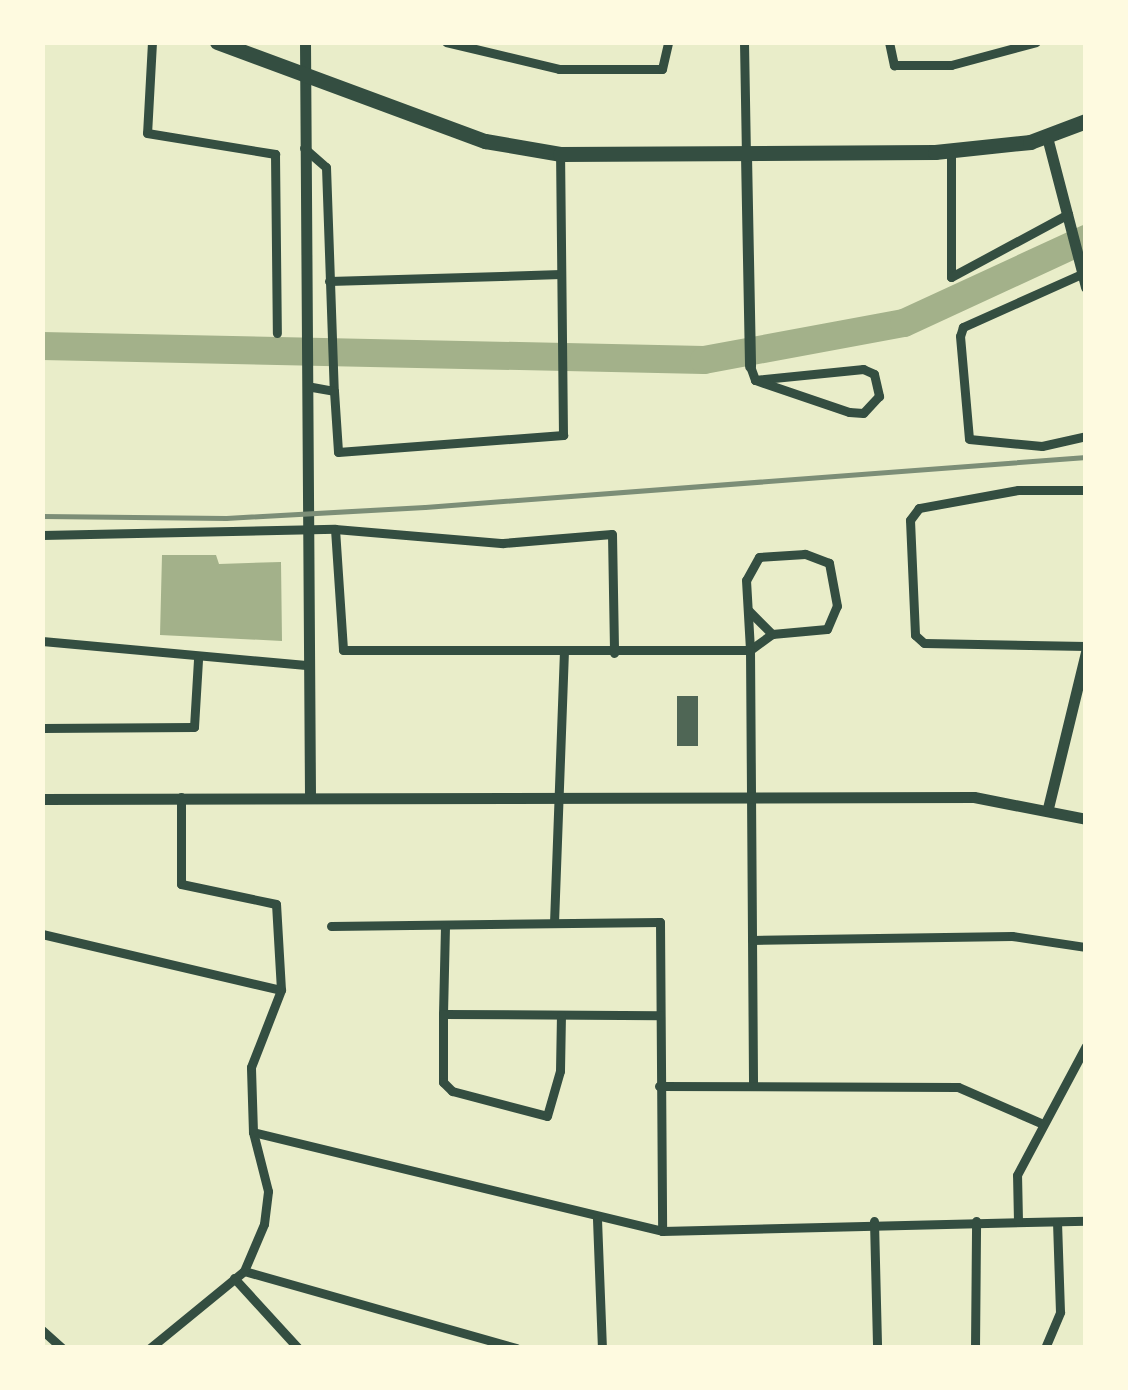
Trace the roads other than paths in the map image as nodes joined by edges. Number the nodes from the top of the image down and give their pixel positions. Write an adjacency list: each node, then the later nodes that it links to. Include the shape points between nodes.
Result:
1 (152, 42): 21 (street, via 147,133 275,154)
2 (217, 42): 9 (highway)
3 (305, 42): 9 (street)
4 (446, 42): 5 (street, via 560,70 662,70)
5 (668, 42)
6 (744, 42): 15 (street)
7 (889, 42): 8 (street, via 894,65 951,66)
8 (1036, 42)
9 (305, 76): 12 (street); 14 (highway, via 485,141)
10 (1086, 122): 11 (highway)
11 (1047, 137): 13 (highway); 16 (street)
12 (304, 148): 19 (street, via 326,167); 38 (street)
13 (951, 151): 15 (highway); 16 (street, via 951,277)
14 (560, 154): 15 (highway); 18 (street)
15 (746, 155): 22 (street)
16 (1070, 218): 17 (street)
17 (1085, 273): 20 (street); 26 (street, via 963,327 960,336 969,438 1042,446)
18 (561, 274): 19 (street); 24 (street, via 563,435 338,452)
19 (328, 281): 24 (street)
20 (1086, 287)
21 (277, 333)
22 (750, 366): 23 (street)
23 (755, 380): 23 (street, via 863,369 874,374 879,396 863,413 848,412)
24 (333, 386): 25 (street)
25 (312, 388)
26 (1086, 436)
27 (1086, 490): 33 (street, via 1018,490 919,508 910,520 915,635 924,643)
28 (335, 529): 29 (street); 35 (street, via 503,543 612,534); 36 (street, via 343,650)
29 (42, 535)
30 (748, 608): 31 (street); 31 (street, via 746,580 759,557 805,554 829,563 837,606 827,629); 34 (street)
31 (772, 634): 34 (street)
32 (42, 641): 37 (street)
33 (1086, 649): 45 (street)
34 (750, 650): 35 (street); 40 (street)
35 (614, 653): 36 (street)
36 (564, 654): 43 (street)
37 (198, 659): 38 (street); 39 (street, via 194,727)
38 (306, 665): 42 (street)
39 (42, 728)
40 (751, 795): 43 (street); 45 (street, via 974,797); 51 (street)
41 (181, 797): 42 (street); 44 (street); 53 (street, via 181,884 276,904)
42 (310, 797): 43 (street)
43 (560, 798): 47 (street)
44 (42, 799)
45 (1048, 808): 46 (street)
46 (1086, 819)
47 (554, 924): 49 (street); 56 (street, via 660,922)
48 (331, 926): 49 (street)
49 (445, 926): 54 (street)
50 (42, 934): 53 (street)
51 (752, 940): 52 (street, via 1012,936); 58 (street)
52 (1086, 947)
53 (281, 990): 61 (street, via 251,1067)
54 (443, 1014): 55 (street); 55 (street, via 443,1082 452,1091 548,1116 560,1071)
55 (560, 1015): 56 (street)
56 (660, 1015): 59 (street)
57 (1086, 1046): 60 (street)
58 (753, 1083): 59 (street); 60 (street, via 958,1086)
59 (660, 1086): 68 (street)
60 (1042, 1124): 65 (street, via 1018,1175)
61 (254, 1132): 62 (street); 69 (street, via 268,1191 264,1224)
62 (597, 1219): 68 (street); 76 (street)
63 (874, 1221): 64 (street); 68 (street); 77 (street)
64 (976, 1221): 65 (street); 78 (street)
65 (1018, 1221): 67 (street)
66 (1086, 1221): 67 (street)
67 (1056, 1222): 79 (street, via 1060,1312)
68 (662, 1230)
69 (244, 1271): 70 (street); 75 (street)
70 (234, 1278): 73 (street); 74 (street)
71 (42, 1330): 72 (street)
72 (62, 1348)
73 (150, 1348)
74 (298, 1348)
75 (516, 1348)
76 (602, 1348)
77 (877, 1348)
78 (976, 1348)
79 (1045, 1348)

